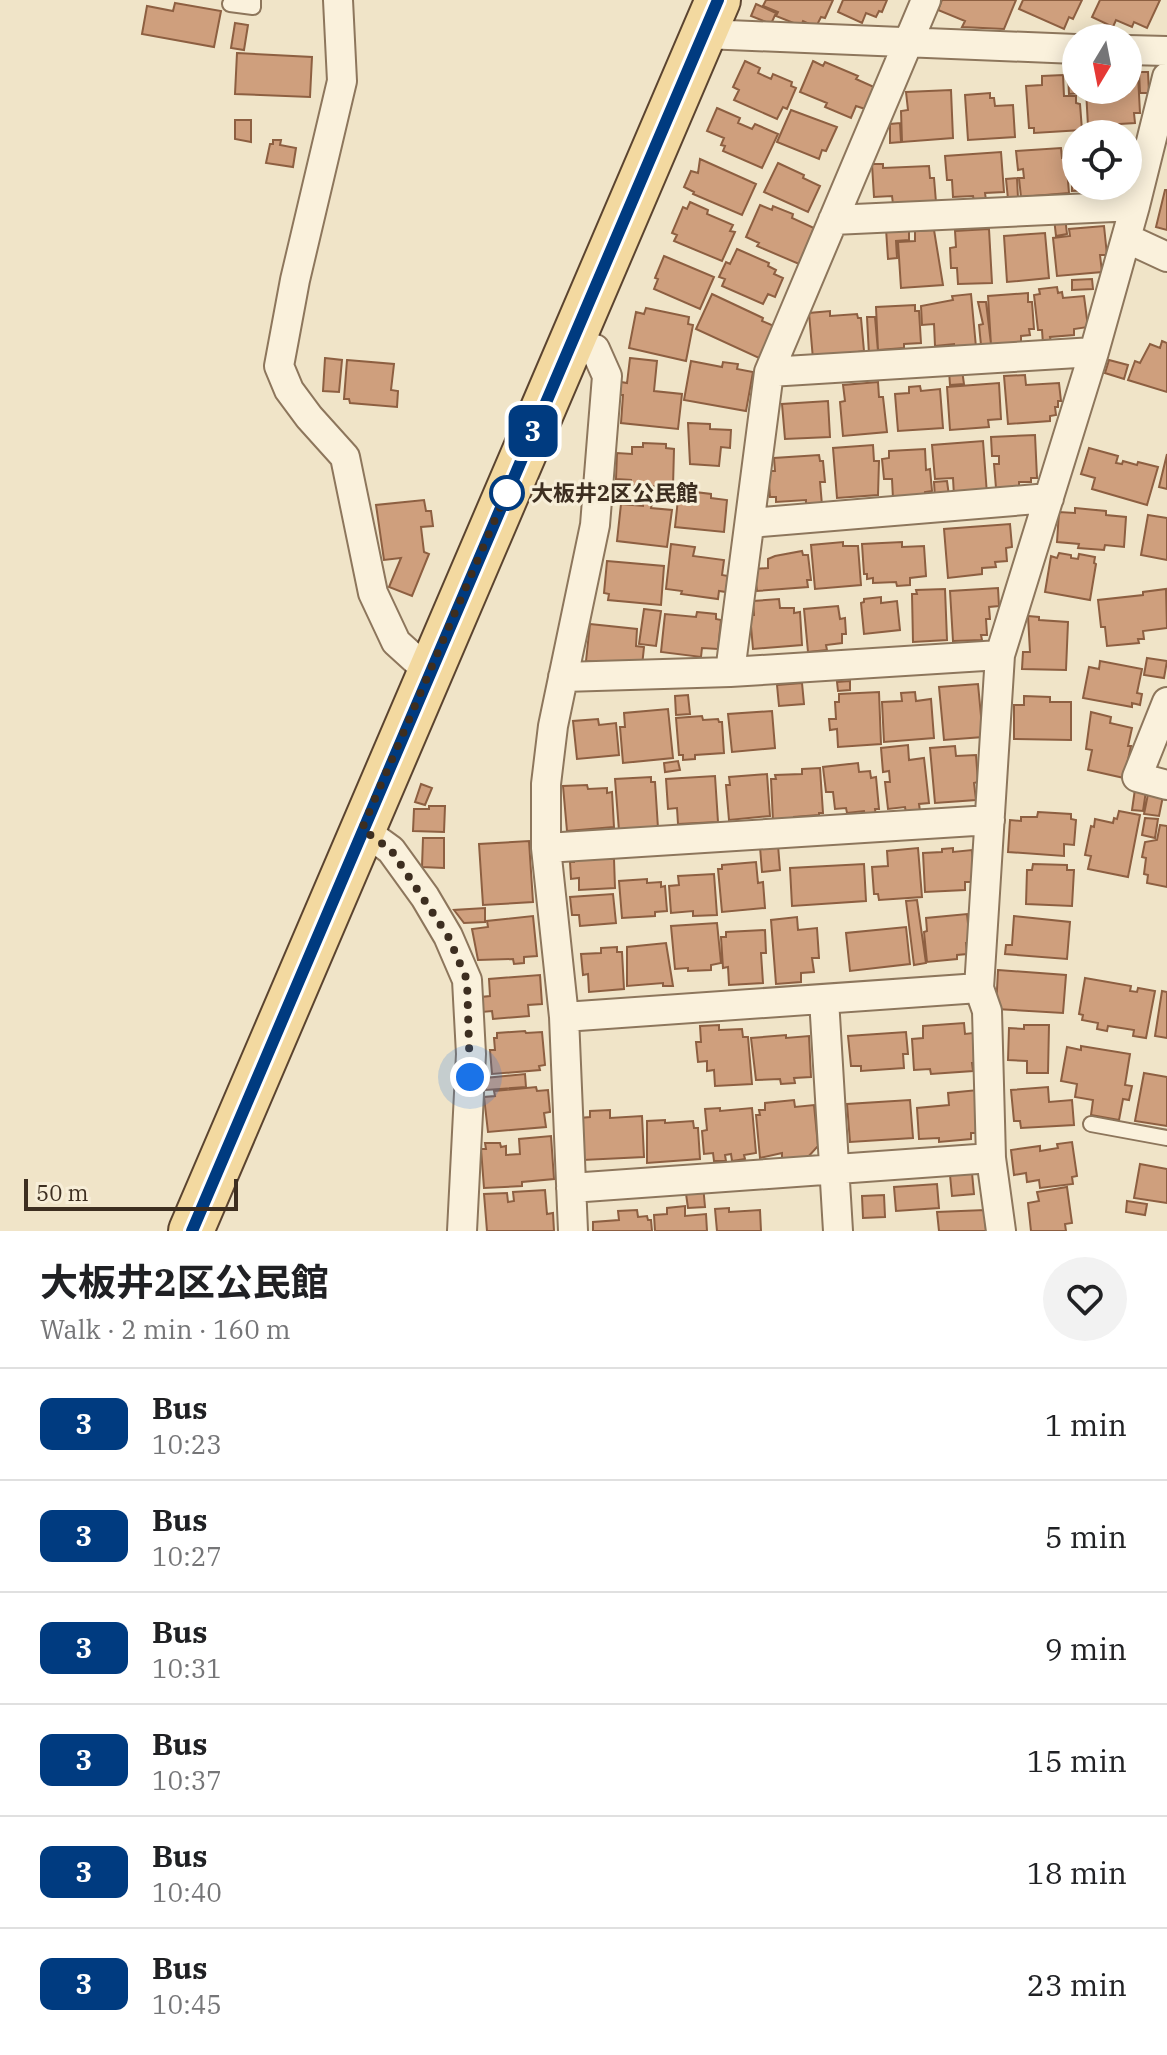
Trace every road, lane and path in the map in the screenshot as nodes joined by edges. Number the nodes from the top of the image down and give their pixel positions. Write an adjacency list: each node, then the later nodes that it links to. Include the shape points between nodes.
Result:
1 (253, 0): 4 (lane, via 253,7)
2 (338, 0): 21 (street, via 342,81 279,366 289,390 345,457 373,593 396,642)
3 (926, 0): 6 (street)
4 (230, 4)
5 (711, 17): 6 (street); 15 (main road)
6 (907, 44): 7 (street); 12 (street)
7 (1062, 49)
8 (1142, 50): 9 (street)
9 (1167, 51)
10 (1167, 77): 11 (street)
11 (1135, 206): 12 (street); 13 (street)
12 (833, 220): 17 (street)
13 (1126, 238): 14 (street); 16 (street)
14 (1167, 257)
15 (571, 343): 21 (main road); 23 (street, via 595,349 607,376 595,525)
16 (1094, 352): 17 (street); 18 (street)
17 (769, 372): 19 (street)
18 (1049, 498): 19 (street); 20 (street)
19 (750, 523): 22 (street)
20 (1000, 655): 22 (street); 26 (street)
21 (429, 672): 27 (main road)
22 (730, 672): 23 (street)
23 (563, 677): 28 (street, via 546,784)
24 (1167, 702): 25 (street, via 1137,777)
25 (1167, 785)
26 (990, 820): 28 (street); 29 (street)
27 (362, 829): 37 (main road); 38 (street, via 391,850 417,885 467,980 471,1054)
28 (546, 848): 31 (street)
29 (979, 988): 30 (street); 34 (street, via 987,1011)
30 (824, 999): 31 (street); 35 (street)
31 (564, 1017): 36 (street)
32 (1091, 1124): 33 (lane)
33 (1167, 1138)
34 (991, 1158): 35 (street); 41 (street)
35 (834, 1168): 36 (street); 40 (street)
36 (571, 1188): 39 (street)
37 (191, 1231)
38 (462, 1231)
39 (573, 1231)
40 (838, 1231)
41 (1001, 1231)

